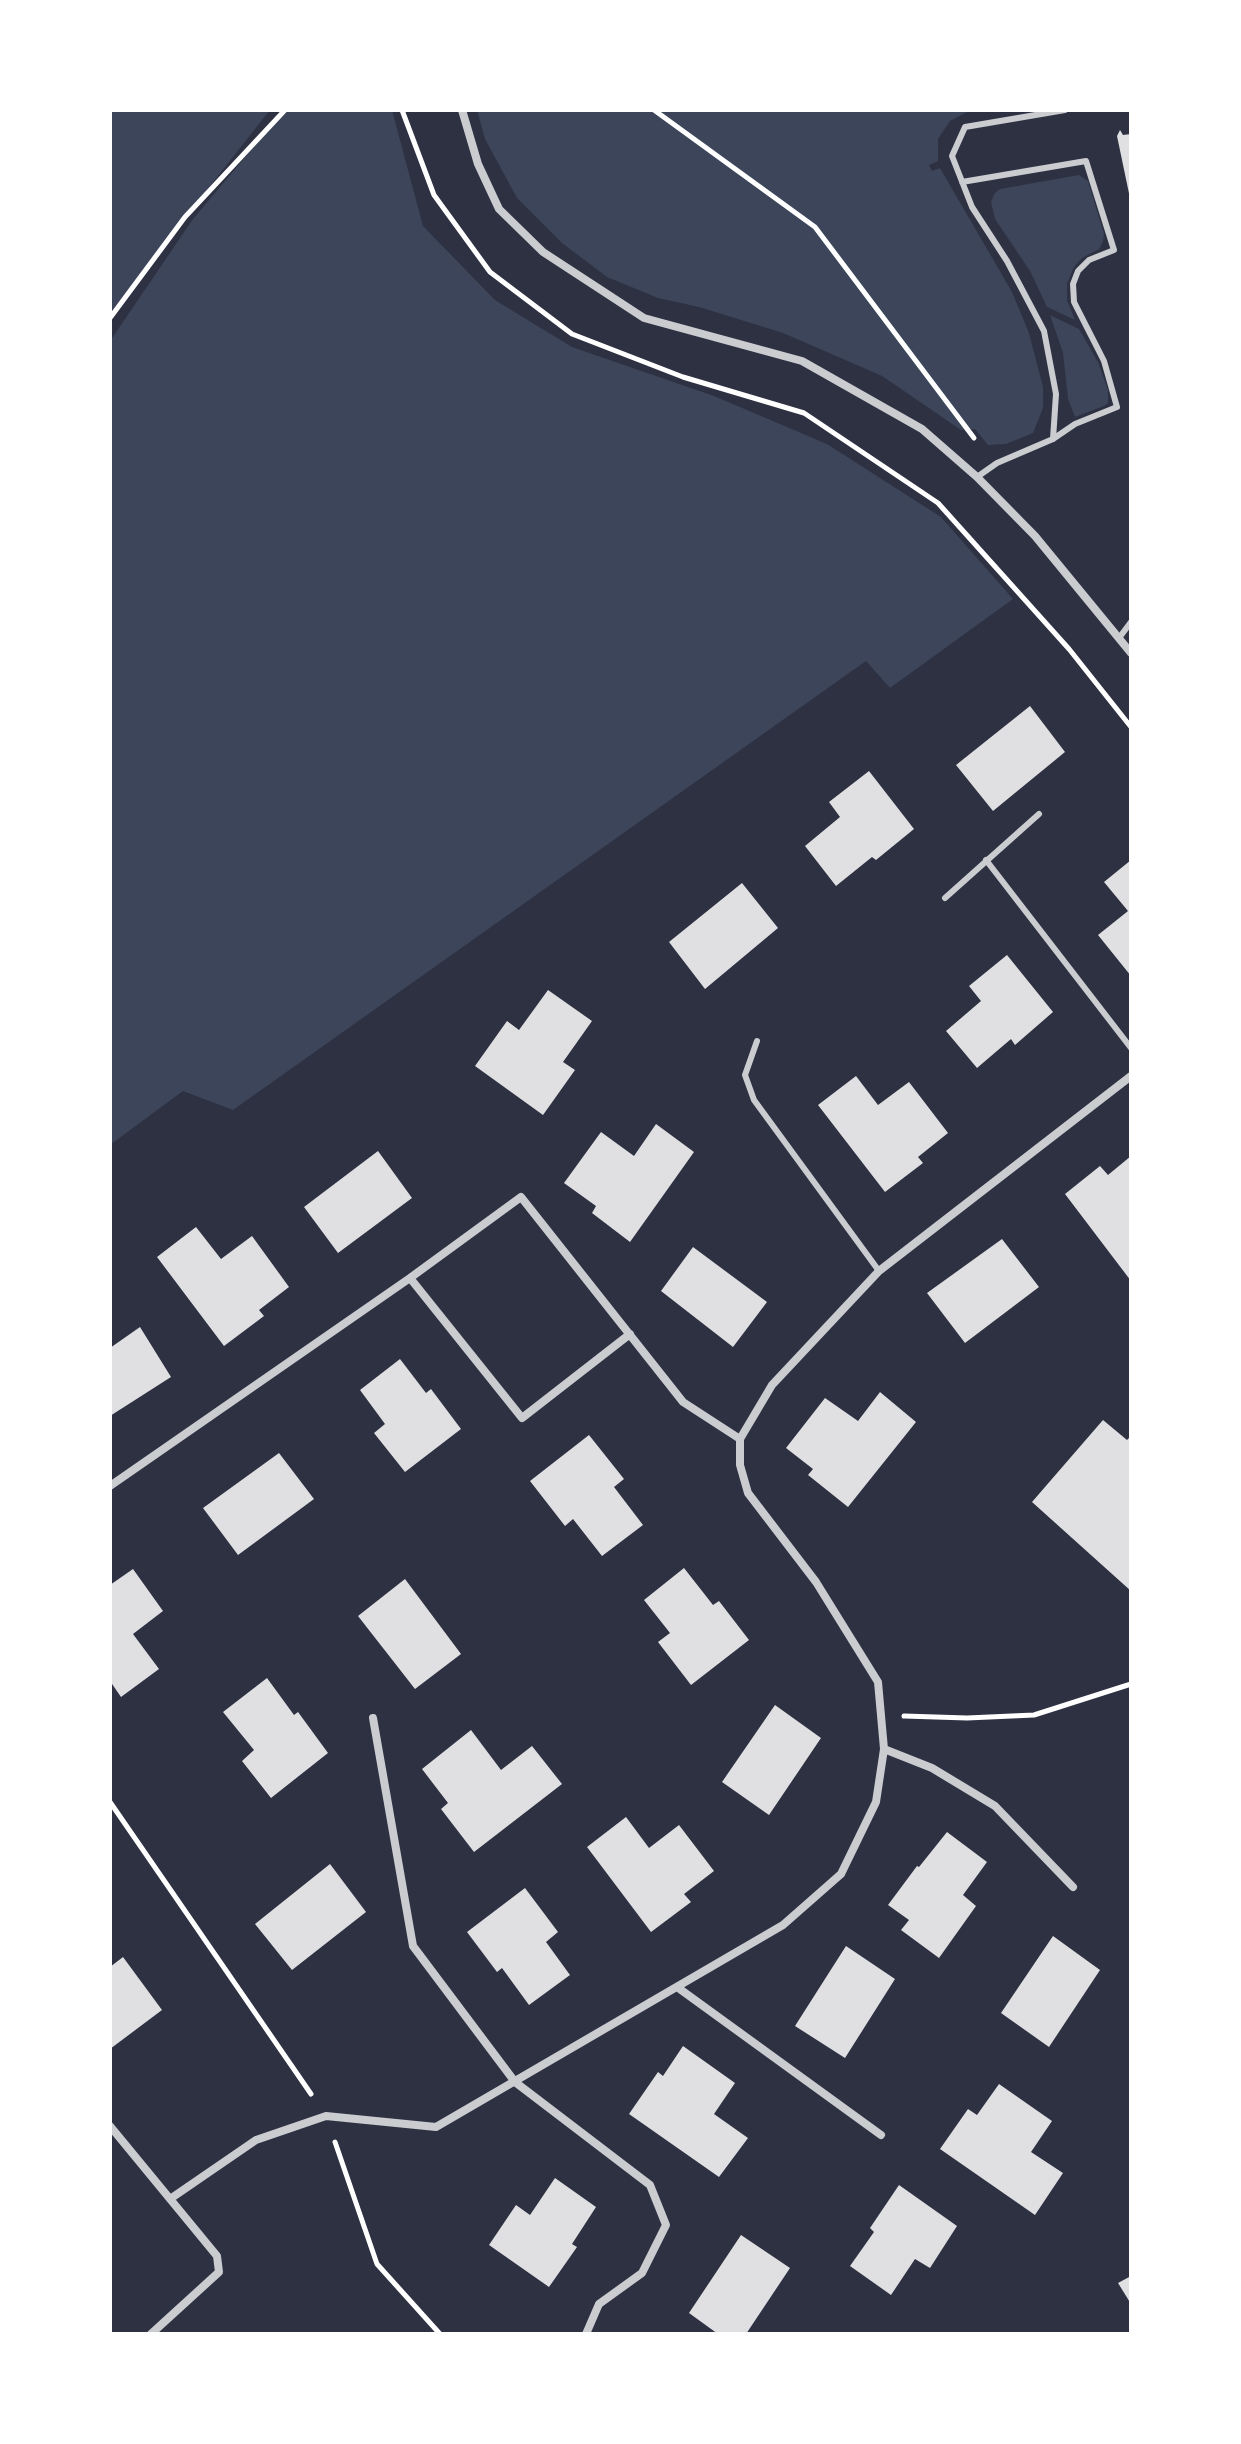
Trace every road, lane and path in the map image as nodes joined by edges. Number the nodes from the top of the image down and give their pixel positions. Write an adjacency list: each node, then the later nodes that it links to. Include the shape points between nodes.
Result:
1 (285, 110): 7 (path, via 185,217)
2 (402, 110): 14 (path, via 434,195 490,272 572,334 683,377 804,413 938,503)
3 (462, 110): 10 (street, via 499,209 543,252 644,318 802,361 922,429)
4 (654, 110): 9 (path, via 815,227)
5 (1065, 110): 6 (lane, via 965,127 952,156)
6 (962, 182): 8 (lane, via 1044,331 1056,394); 8 (lane, via 1086,161 1114,250 1078,271 1074,302 1104,361 1117,407)
7 (110, 318)
8 (1053, 439): 9 (lane)
9 (997, 463): 10 (lane)
10 (977, 477): 12 (street, via 1035,536)
11 (1131, 622): 12 (lane)
12 (1119, 638): 13 (street)
13 (1131, 653)
14 (1131, 727)
15 (1039, 814): 16 (lane)
16 (986, 860): 17 (lane); 19 (lane)
17 (945, 898)
18 (757, 1041): 21 (lane, via 745,1075 754,1100)
19 (1131, 1048)
20 (1131, 1076): 21 (street)
21 (879, 1271): 24 (street, via 772,1385)
22 (410, 1278): 23 (street, via 521,1197); 23 (street, via 522,1418); 25 (street)
23 (630, 1334): 24 (street, via 683,1402)
24 (740, 1439): 27 (street, via 748,1493 816,1582 878,1682)
25 (110, 1486)
26 (1131, 1684): 27 (path, via 1034,1715)
27 (883, 1716): 29 (street)
28 (373, 1718): 33 (street, via 413,1946)
29 (884, 1749): 31 (street, via 932,1768 995,1806); 32 (street, via 876,1802 841,1874 783,1925)
30 (110, 1802): 34 (path)
31 (1073, 1887)
32 (677, 1987): 33 (street); 36 (street)
33 (515, 2082): 34 (street, via 436,2127); 40 (street, via 650,2185 666,2225 642,2273 599,2304)
34 (326, 2116): 37 (street, via 256,2140); 39 (path, via 377,2264)
35 (110, 2126): 37 (street)
36 (881, 2135)
37 (170, 2199): 38 (street, via 217,2256 219,2272)
38 (151, 2334)
39 (440, 2334)
40 (586, 2334)

